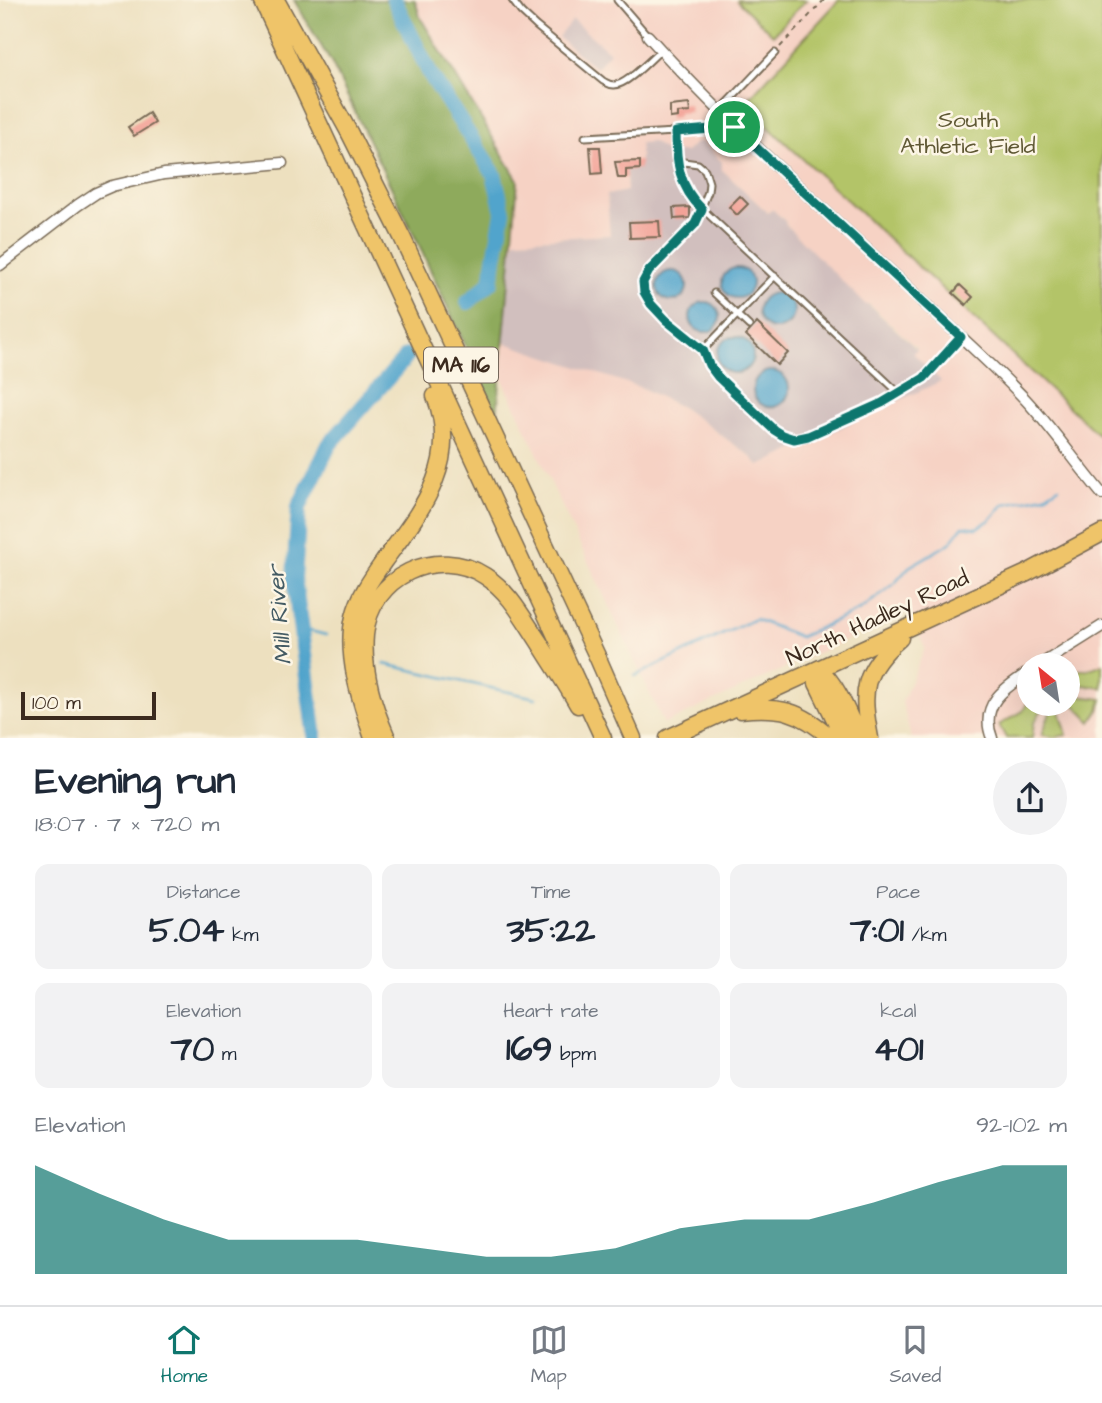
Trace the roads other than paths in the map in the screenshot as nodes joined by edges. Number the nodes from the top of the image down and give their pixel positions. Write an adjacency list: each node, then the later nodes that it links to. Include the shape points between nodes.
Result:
1 (262, 0): 14 (main road, MA 116)
2 (276, 0): 37 (main road, MA 116, via 402,237)
3 (512, 0): 6 (lane, via 536,26 611,85 621,84)
4 (617, 0): 5 (lane)
5 (649, 36): 6 (street)
6 (661, 50): 8 (street)
7 (775, 53): 8 (lane)
8 (719, 112): 9 (street)
9 (734, 127): 10 (lane); 23 (street)
10 (676, 132): 11 (lane); 12 (lane)
11 (585, 137)
12 (677, 160): 15 (lane, via 687,191); 15 (lane, via 705,170 709,183)
13 (282, 163): 18 (street, via 164,174 106,188)
14 (359, 209): 34 (main road, via 440,409 443,435 430,493 371,581 354,619 352,651 358,687); 36 (main road, MA 116)
15 (702, 209): 16 (lane); 17 (lane)
16 (712, 218): 17 (lane); 19 (lane)
17 (695, 224): 24 (lane, via 649,271 643,287 666,320)
18 (0, 265)
19 (775, 276): 21 (lane); 25 (lane)
20 (714, 293): 21 (lane)
21 (737, 315): 22 (lane); 24 (lane)
22 (749, 327)
23 (961, 337): 25 (lane, via 924,378); 26 (street, via 1037,413)
24 (703, 350): 25 (lane, via 718,377 774,430 791,438 814,434)
25 (899, 393)
26 (1102, 494)
27 (1102, 533): 28 (main road, North Hadley Road)
28 (914, 626): 31 (main road, North Hadley Road); 42 (main road, via 885,651 871,672 864,699)
29 (1102, 626): 30 (street)
30 (1059, 653)
31 (819, 669): 33 (main road, North Hadley Road); 40 (main road, via 817,682); 41 (main road, via 840,695)
32 (1017, 681): 43 (street, via 989,709)
33 (727, 711): 38 (main road, North Hadley Road); 39 (main road, via 762,708 792,712)
34 (384, 737): 35 (main road, via 369,683 368,620 377,600 395,580 415,568 441,563 477,571 503,590 560,674)
35 (595, 738)
36 (603, 738)
37 (633, 738)
38 (668, 738)
39 (831, 738)
40 (844, 738)
41 (859, 738)
42 (870, 738)
43 (992, 738)

